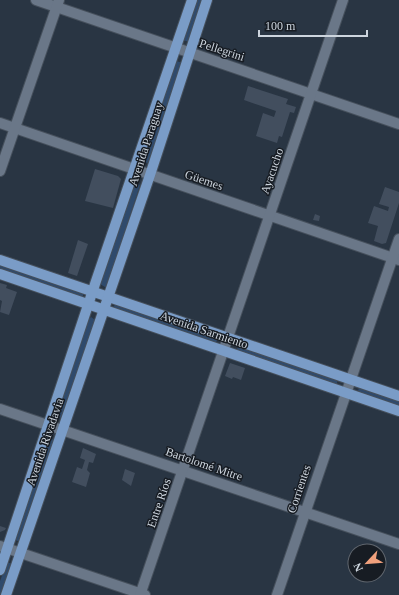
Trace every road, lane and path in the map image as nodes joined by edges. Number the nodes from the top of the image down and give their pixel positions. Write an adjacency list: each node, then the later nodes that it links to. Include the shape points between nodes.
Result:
1 (36, 0): 5 (street, Pellegrini)
2 (192, 0): 6 (main road, Avenida Paraguay)
3 (207, 0): 7 (main road, Avenida Paraguay)
4 (343, 0): 8 (street, Ayacucho)
5 (58, 4): 6 (street, Pellegrini); 11 (street)
6 (175, 48): 7 (street, Pellegrini); 12 (main road, Avenida Paraguay)
7 (190, 53): 8 (street, Pellegrini); 14 (main road, Avenida Paraguay)
8 (312, 94): 10 (street, Pellegrini); 15 (street, Ayacucho)
9 (0, 123): 11 (street, Güemes)
10 (399, 124)
11 (15, 128): 12 (street, Güemes); 13 (street)
12 (134, 169): 14 (street, Güemes); 20 (main road, Avenida Paraguay)
13 (0, 171)
14 (150, 175): 15 (street, Güemes); 21 (main road, Avenida Paraguay)
15 (269, 217): 17 (street, Güemes); 24 (street, Ayacucho)
16 (399, 239): 17 (street, Corrientes)
17 (396, 259): 26 (street, Corrientes)
18 (0, 260): 20 (main road, Avenida Sarmiento)
19 (0, 274): 22 (main road, Avenida Sarmiento)
20 (92, 291): 21 (main road, Avenida Sarmiento); 22 (main road, Avenida Rivadavia)
21 (108, 296): 23 (main road, Avenida Rivadavia); 24 (main road, Avenida Sarmiento)
22 (88, 305): 23 (main road, Avenida Sarmiento); 31 (main road, Avenida Rivadavia)
23 (104, 310): 25 (main road, Avenida Sarmiento); 32 (main road, Avenida Rivadavia)
24 (228, 337): 25 (street, Ayacucho); 26 (main road, Avenida Sarmiento)
25 (224, 350): 27 (main road, Avenida Sarmiento); 33 (street, Entre Ríos)
26 (351, 380): 27 (street, Corrientes); 28 (main road, Avenida Sarmiento)
27 (346, 393): 30 (main road, Avenida Sarmiento); 34 (street, Corrientes)
28 (399, 396)
29 (0, 409): 31 (street, Bartolomé Mitre)
30 (399, 411)
31 (48, 426): 32 (street, Bartolomé Mitre); 36 (main road, Avenida Rivadavia)
32 (62, 431): 33 (street, Bartolomé Mitre); 37 (main road, Avenida Rivadavia)
33 (183, 471): 34 (street, Bartolomé Mitre); 40 (street, Entre Ríos)
34 (305, 512): 35 (street, Bartolomé Mitre); 41 (street, Corrientes)
35 (399, 544)
36 (4, 547): 37 (street); 38 (main road, Avenida Rivadavia)
37 (20, 553): 39 (main road, Avenida Rivadavia); 40 (street)
38 (0, 570)
39 (6, 595)
40 (142, 595)
41 (277, 595)

